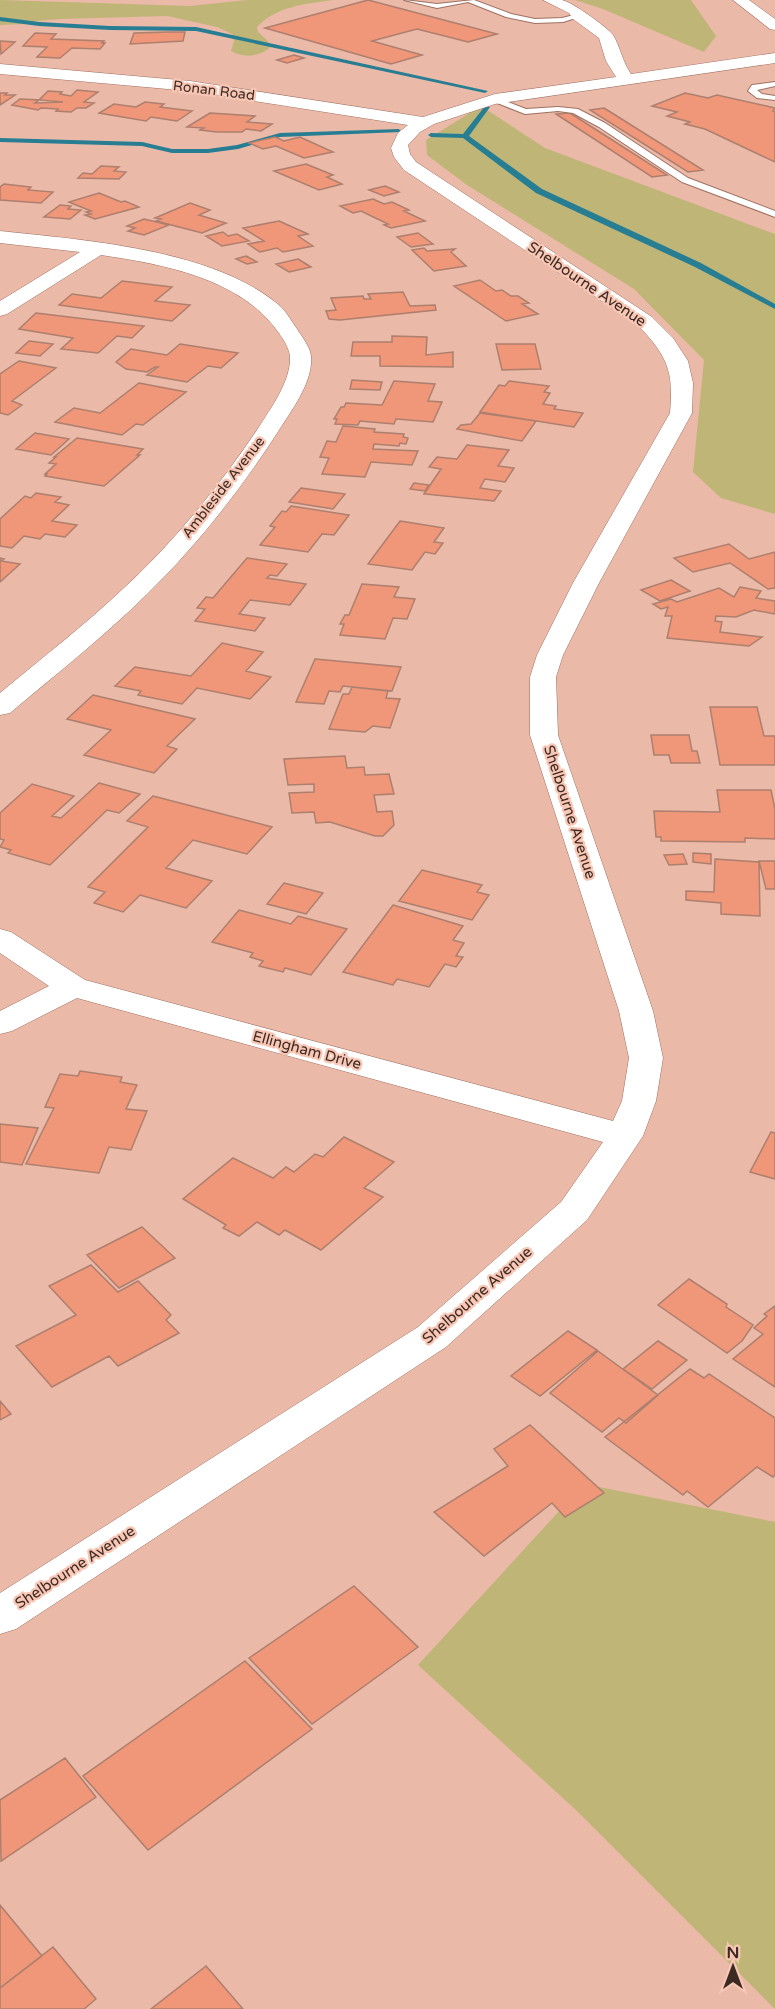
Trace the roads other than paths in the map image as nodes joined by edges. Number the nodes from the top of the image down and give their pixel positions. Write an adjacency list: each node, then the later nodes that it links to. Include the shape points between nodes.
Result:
1 (408, 0): 2 (lane, via 434,6)
2 (468, 0): 5 (lane, via 520,20 554,21)
3 (550, 0): 5 (street, via 574,10)
4 (740, 0): 6 (street)
5 (578, 16): 9 (street, via 606,36 614,61)
6 (775, 26)
7 (775, 58): 9 (street, Shelbourne Avenue)
8 (0, 69): 13 (street, Ronan Road, via 210,89)
9 (626, 78): 12 (street, Shelbourne Avenue)
10 (775, 84): 11 (lane, via 760,85 752,92)
11 (775, 98)
12 (495, 99): 13 (street, Shelbourne Avenue, via 454,109); 14 (lane, via 525,112 575,111 685,180)
13 (427, 123): 22 (street, Shelbourne Avenue, via 402,139 399,146 410,166 645,321 680,362 684,387 681,413 586,583 549,655 543,677 544,735 636,1011 646,1058 639,1101)
14 (775, 213)
15 (0, 237): 16 (street, Ambleside Avenue)
16 (100, 247): 17 (street); 18 (street, Ambleside Avenue, via 210,274 242,289 276,314 290,331 301,357 295,385 254,451 137,590)
17 (0, 310)
18 (0, 707)
19 (0, 939): 20 (street, Ellingham Drive)
20 (73, 987): 21 (street); 22 (street, Ellingham Drive)
21 (0, 1024)
22 (625, 1136): 23 (street, Shelbourne Avenue, via 574,1212 432,1337)
23 (0, 1616)

